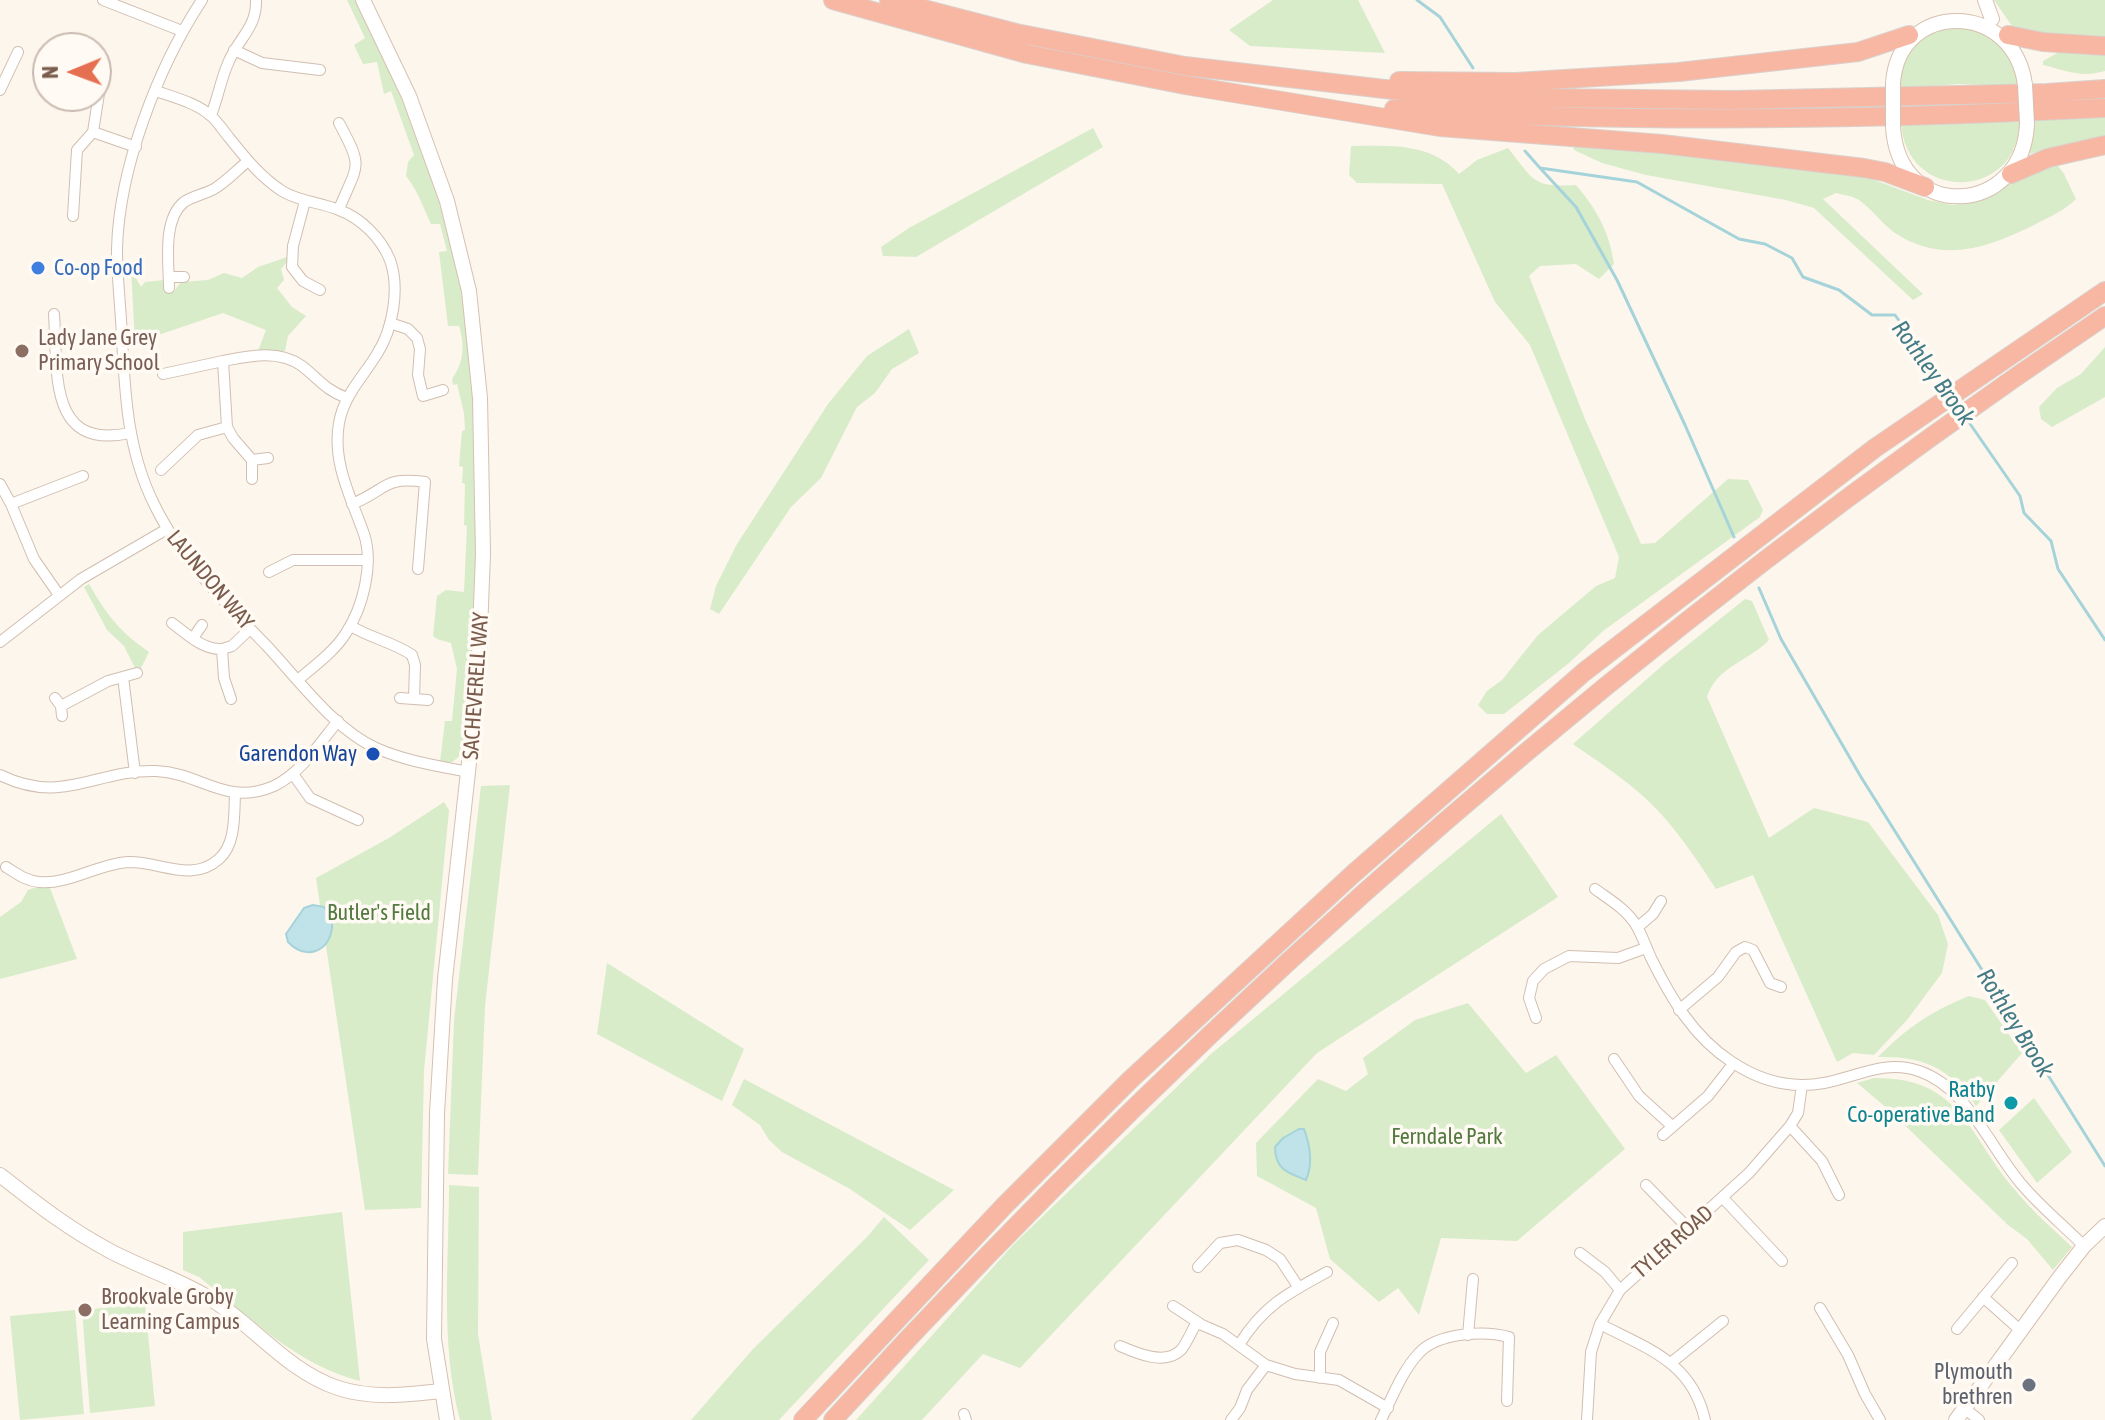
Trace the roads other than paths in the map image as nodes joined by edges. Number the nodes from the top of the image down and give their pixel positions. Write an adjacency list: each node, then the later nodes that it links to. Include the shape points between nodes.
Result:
1 (103, 0): 9 (street)
2 (202, 0): 9 (street, LAUNDON WAY)
3 (256, 0): 13 (street, via 253,24)
4 (363, 0): 79 (street, SACHEVERELL WAY, via 409,96 438,175 475,328 483,554)
5 (833, 0): 20 (highway, via 1027,54)
6 (889, 0): 16 (highway, via 1104,52)
7 (1985, 0): 8 (street)
8 (1992, 19): 10 (street, via 1956,10 1929,12); 11 (street)
9 (182, 31): 19 (street, LAUNDON WAY)
10 (1909, 35): 16 (highway, via 1858,52 1679,72 1516,82); 32 (street, bridge, via 1898,55 1893,83 1894,142 1914,179)
11 (2008, 35): 12 (highway); 31 (street, bridge, via 2023,65 2027,123 2023,150)
12 (2105, 46)
13 (234, 50): 15 (street, via 262,63 308,62); 23 (street)
14 (18, 52): 18 (street)
15 (320, 70)
16 (1292, 80): 17 (highway, via 1454,97 1734,100)
17 (2105, 89)
18 (0, 90)
19 (156, 91): 23 (street); 29 (street, LAUNDON WAY)
20 (1295, 102): 21 (highway, via 1661,117); 32 (highway, via 1440,127 1662,144 1864,168)
21 (2105, 108)
22 (96, 112): 25 (street)
23 (211, 115): 30 (street)
24 (339, 123): 26 (street)
25 (93, 132): 29 (street); 35 (street, via 77,150)
26 (345, 133): 27 (street); 34 (street, via 357,167)
27 (332, 140)
28 (2105, 145): 31 (highway, via 2048,158)
29 (136, 147): 47 (street, LAUNDON WAY, via 117,248)
30 (248, 161): 33 (street, via 280,190); 36 (street, via 220,186 176,212 169,282)
31 (2011, 174): 32 (street, via 1964,197 1943,196)
32 (1925, 187)
33 (305, 201): 34 (street); 37 (street, via 292,267)
34 (339, 209): 41 (street, via 369,229 390,261 395,289)
35 (73, 216)
36 (184, 277)
37 (320, 290)
38 (2105, 291): 140 (highway, via 1875,448 1584,672 1353,874 1130,1080)
39 (54, 314): 47 (street, via 67,417 91,433)
40 (2105, 316): 141 (highway, via 1887,467 1667,636 1367,891 1054,1186)
41 (390, 323): 44 (street, via 417,338 423,396); 45 (street, via 378,353)
42 (223, 361): 43 (street, via 183,375); 45 (street, via 287,358 329,391); 46 (street)
43 (163, 374)
44 (443, 390)
45 (347, 398): 57 (street, via 339,422 338,455)
46 (227, 427): 49 (street); 50 (street, via 198,435)
47 (130, 433): 58 (street, LAUNDON WAY, via 140,472)
48 (268, 458): 49 (street)
49 (252, 460): 53 (street)
50 (170, 462): 51 (street); 52 (street)
51 (161, 470)
52 (178, 472)
53 (252, 479)
54 (0, 484): 56 (street)
55 (90, 488): 56 (street, via 81,473)
56 (11, 504): 62 (street, via 34,559)
57 (352, 504): 59 (street); 60 (street, via 402,479 425,482)
58 (167, 529): 62 (street); 66 (street, LAUNDON WAY)
59 (367, 560): 61 (street, via 292,555); 65 (street)
60 (418, 569)
61 (269, 572)
62 (59, 595): 68 (street)
63 (172, 623): 67 (street)
64 (202, 625): 67 (street)
65 (351, 626): 72 (street); 75 (street, via 412,655)
66 (250, 629): 69 (street); 72 (street, LAUNDON WAY)
67 (193, 638): 69 (street)
68 (0, 642)
69 (222, 649): 74 (street)
70 (137, 673): 71 (street)
71 (123, 677): 77 (street); 80 (street)
72 (298, 680): 78 (street, LAUNDON WAY)
73 (400, 698): 75 (street)
74 (231, 699)
75 (414, 699): 76 (street)
76 (428, 700)
77 (60, 707)
78 (338, 721): 79 (street, LAUNDON WAY, via 394,755); 81 (street)
79 (469, 772): 135 (street, SACHEVERELL WAY, via 439,1068 434,1339)
80 (135, 773): 82 (street, via 49,789); 83 (street, via 176,772)
81 (293, 774): 83 (street, via 272,786); 85 (street, via 310,798)
82 (0, 775)
83 (235, 794): 88 (street, via 228,847 201,871 137,862 41,883)
84 (350, 801): 85 (street)
85 (344, 815): 86 (street)
86 (358, 820)
87 (6, 867): 88 (street)
88 (23, 878): 90 (street)
89 (1595, 889): 92 (street)
90 (17, 891)
91 (1661, 901): 92 (street)
92 (1638, 927): 93 (street)
93 (1646, 948): 95 (street); 96 (street, via 1618,958 1569,956 1544,969 1533,981 1529,998)
94 (1781, 987): 95 (street, via 1770,983 1753,950 1745,947)
95 (1679, 1010): 98 (street)
96 (1536, 1018)
97 (1614, 1059): 100 (street, via 1639,1096)
98 (1733, 1064): 99 (street, via 1770,1081); 100 (street, via 1708,1096)
99 (1802, 1085): 101 (street, TYLER ROAD, via 1798,1113); 111 (street, via 1886,1067 1902,1067 1942,1082 2023,1186)
100 (1672, 1126): 102 (street)
101 (1790, 1126): 105 (street); 108 (street, TYLER ROAD)
102 (1663, 1135)
103 (1842, 1173): 105 (street)
104 (0, 1175): 135 (street, via 66,1227 214,1301 321,1382 373,1395)
105 (1831, 1179): 107 (street)
106 (1646, 1185): 110 (street)
107 (1839, 1195)
108 (1723, 1198): 110 (street, TYLER ROAD); 113 (street)
109 (2105, 1226): 111 (street)
110 (1688, 1228): 119 (street, TYLER ROAD)
111 (2084, 1246): 128 (street)
112 (1580, 1253): 119 (street)
113 (1782, 1261)
114 (2012, 1263): 120 (street)
115 (1198, 1267): 118 (street, via 1220,1243 1238,1240 1280,1259)
116 (1327, 1272): 118 (street)
117 (1473, 1279): 129 (street)
118 (1299, 1288): 130 (street, via 1266,1309)
119 (1620, 1290): 126 (street, TYLER ROAD)
120 (1983, 1297): 127 (street); 128 (street)
121 (1173, 1306): 124 (street)
122 (1820, 1308): 146 (street)
123 (1723, 1321): 132 (street)
124 (1197, 1322): 130 (street); 131 (street, via 1175,1354 1147,1357)
125 (1333, 1323): 134 (street, via 1320,1352)
126 (1600, 1324): 132 (street); 144 (street, TYLER ROAD, via 1591,1352)
127 (1957, 1329)
128 (2020, 1330): 138 (street)
129 (1468, 1335): 136 (street, via 1509,1337); 137 (street, via 1448,1337 1420,1351)
130 (1239, 1345): 133 (street)
131 (1120, 1346)
132 (1672, 1362): 145 (street, via 1695,1388)
133 (1266, 1365): 134 (street); 142 (street)
134 (1320, 1378): 137 (street, via 1339,1380)
135 (440, 1391): 139 (street, SACHEVERELL WAY)
136 (1507, 1401)
137 (1388, 1408): 143 (street)
138 (1960, 1414): 147 (street)
139 (447, 1420)
140 (803, 1420)
141 (833, 1420)
142 (1231, 1420)
143 (1381, 1420)
144 (1587, 1420)
145 (1705, 1420)
146 (1880, 1420)
147 (1979, 1420)

